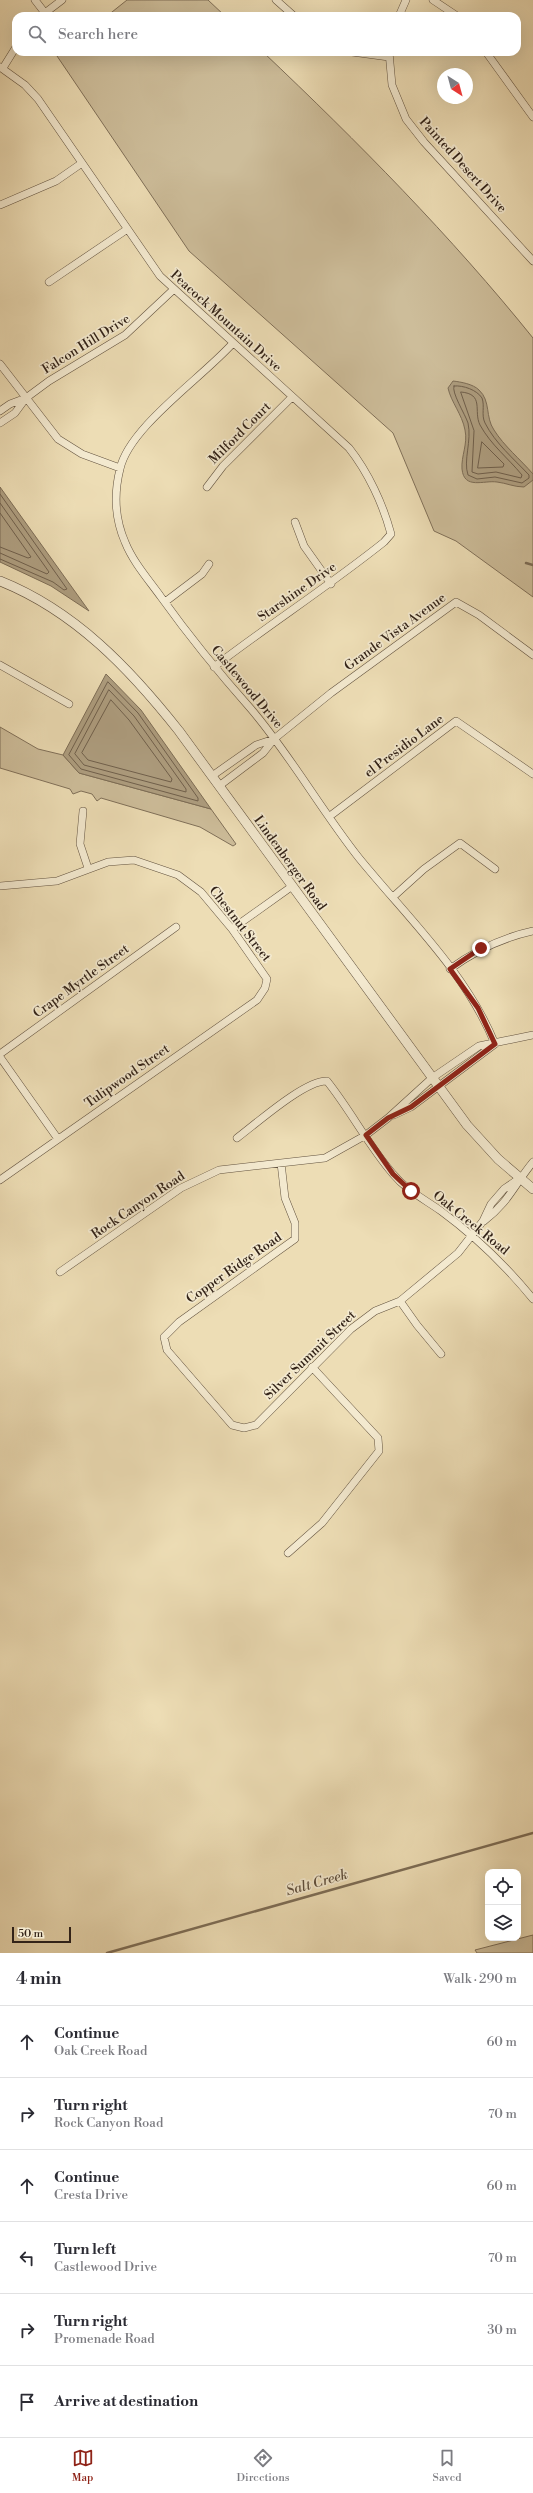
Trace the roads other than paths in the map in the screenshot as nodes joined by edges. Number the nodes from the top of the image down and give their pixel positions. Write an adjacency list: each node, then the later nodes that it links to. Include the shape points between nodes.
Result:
1 (35, 0): 6 (street)
2 (62, 0): 7 (street)
3 (276, 0): 8 (street)
4 (406, 0): 9 (street)
5 (433, 0): 10 (street)
6 (42, 12)
7 (46, 12)
8 (290, 12)
9 (401, 12)
10 (451, 12)
11 (12, 53): 14 (street)
12 (389, 56): 19 (street, Painted Desert Drive, via 395,96 406,119)
13 (489, 56): 15 (street)
14 (2, 68): 16 (street, Peacock Mountain Drive, via 38,99)
15 (533, 116)
16 (82, 163): 17 (street, via 56,181); 18 (street, Peacock Mountain Drive)
17 (0, 205)
18 (126, 230): 20 (street); 21 (street, Peacock Mountain Drive, via 152,267)
19 (533, 261)
20 (49, 282)
21 (173, 290): 22 (street, Peacock Mountain Drive); 25 (street, Falcon Hill Drive, via 125,335 76,363)
22 (233, 343): 24 (street, Peacock Mountain Drive); 28 (street, Castlewood Drive, via 199,378 150,421 135,438)
23 (0, 364): 25 (street)
24 (292, 397): 29 (street, Milford Court, via 223,466); 31 (street, Peacock Mountain Drive, via 340,439 356,457 384,513)
25 (26, 398): 26 (street, Falcon Hill Drive); 27 (street, Falcon Hill Drive, via 15,413); 28 (street, via 51,432 71,448)
26 (0, 411)
27 (0, 423)
28 (120, 468): 35 (street, Castlewood Drive, via 116,503 122,535 133,558)
29 (207, 487)
30 (295, 522): 34 (street, via 304,546)
31 (391, 534): 34 (street, Starshine Drive)
32 (209, 564): 35 (street, via 202,574)
33 (0, 582): 42 (street, Lindenberger Road, via 39,600 75,624 119,660 146,689)
34 (331, 584): 38 (street, Starshine Drive, via 270,624)
35 (165, 602): 38 (street, Castlewood Drive)
36 (533, 655): 40 (street, Grande Vista Avenue, via 456,602 350,678)
37 (0, 664): 39 (street)
38 (214, 667): 40 (street, Castlewood Drive)
39 (69, 704)
40 (274, 739): 42 (street, Grande Vista Avenue, via 256,744); 43 (street, Grande Vista Avenue, via 263,754); 45 (street, Castlewood Drive)
41 (533, 774): 45 (street, el Presidio Lane, via 456,721)
42 (212, 776): 43 (street, Lindenberger Road)
43 (219, 786): 49 (street, Lindenberger Road)
44 (82, 811): 46 (street, via 80,844)
45 (330, 816): 50 (street, Castlewood Drive, via 358,856)
46 (88, 868): 48 (street, Chestnut Street, via 57,881); 52 (street, Chestnut Street, via 108,862 134,860 178,875 201,892)
47 (496, 869): 50 (street, via 460,843 424,869)
48 (0, 886)
49 (291, 887): 52 (street); 59 (street, Lindenberger Road)
50 (393, 897): 54 (street, Castlewood Drive)
51 (176, 927): 58 (street, Crape Myrtle Street)
52 (232, 929): 55 (street, Chestnut Street, via 268,979)
53 (533, 931): 54 (street, via 481,948)
54 (450, 969): 57 (street, Castlewood Drive, via 478,1008)
55 (265, 988): 64 (street, Tulipwood Street, via 257,1000)
56 (533, 1035): 57 (street, Rock Canyon Road)
57 (495, 1044): 59 (street, Rock Canyon Road, via 478,1046); 60 (street, Rock Canyon Road)
58 (0, 1056): 64 (street)
59 (432, 1078): 60 (street, Lindenberger Road); 61 (street, Rock Canyon Road)
60 (438, 1086): 61 (street, Rock Canyon Road, via 411,1107); 67 (street, Lindenberger Road, via 478,1138)
61 (388, 1118): 62 (street, Rock Canyon Road)
62 (366, 1135): 63 (street, Oak Creek Road, via 327,1081 319,1081 296,1094); 66 (street, Rock Canyon Road, via 326,1158); 70 (street, Oak Creek Road, via 393,1174 411,1191)
63 (237, 1138)
64 (58, 1139): 68 (street, Tulipwood Street)
65 (533, 1162): 67 (street, Silver Summit Street)
66 (281, 1163): 71 (street, Rock Canyon Road, via 219,1170 182,1188); 76 (street, Copper Ridge Road, via 285,1198 295,1223 295,1239 178,1322 164,1337 167,1350 232,1425)
67 (520, 1178): 69 (street, Lindenberger Road); 70 (street, Silver Summit Street, via 504,1189 491,1204 483,1222)
68 (0, 1180)
69 (533, 1189)
70 (472, 1236): 72 (street, Oak Creek Road, via 511,1272); 73 (street, Silver Summit Street, via 458,1253)
71 (60, 1272)
72 (533, 1299)
73 (400, 1300): 74 (street); 75 (street, Silver Summit Street, via 375,1311 351,1328)
74 (441, 1354)
75 (312, 1367): 76 (street, Silver Summit Street, via 256,1425); 77 (street, via 378,1438 379,1451 322,1523)
76 (244, 1428)
77 (288, 1553)

